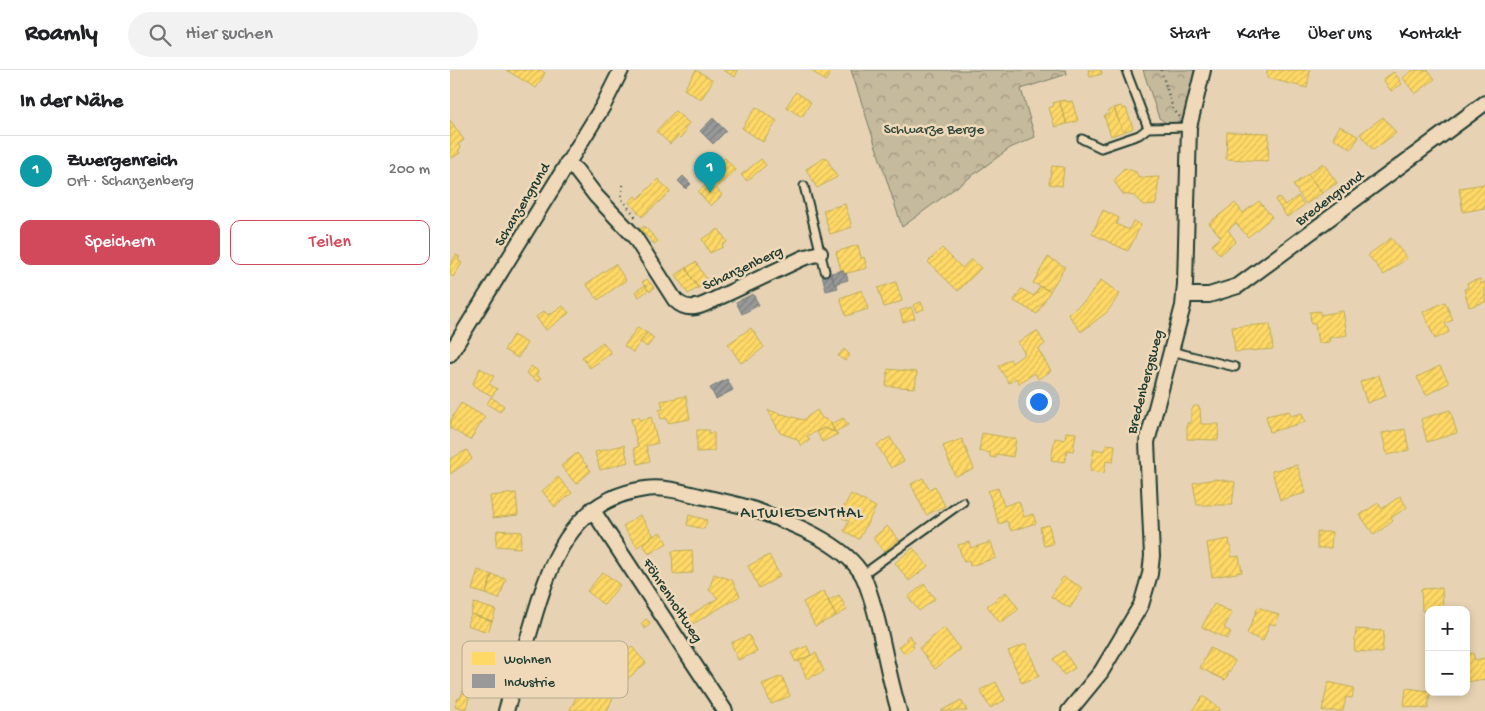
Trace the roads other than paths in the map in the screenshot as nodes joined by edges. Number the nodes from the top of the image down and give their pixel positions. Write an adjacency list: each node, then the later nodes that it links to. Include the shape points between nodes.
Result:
1 (1204, 70): 5 (street, Bredenbergsweg)
2 (618, 71): 8 (street, Schanzengrund, via 603,106)
3 (1127, 73): 6 (lane)
4 (1485, 103): 12 (street, Bredengrund, via 1238,286 1209,295)
5 (1189, 127): 6 (lane); 12 (street, Bredenbergsweg)
6 (1148, 128): 7 (lane, via 1139,135 1101,148)
7 (1082, 139)
8 (567, 163): 10 (street, Schanzenberg, via 634,236 675,300 683,306 705,304); 14 (street, Schanzengrund)
9 (804, 186): 10 (lane)
10 (820, 253): 11 (lane)
11 (825, 271)
12 (1184, 296): 13 (street, Bredenbergsweg)
13 (1171, 351): 15 (lane); 24 (street, Bredenbergsweg, via 1146,442 1152,556 1146,591 1141,606 1101,672)
14 (450, 354)
15 (1235, 367)
16 (963, 502): 18 (lane)
17 (592, 509): 18 (street, via 615,496 646,488 677,491 744,506 786,521 823,541 847,557); 19 (street, via 558,552 544,582); 22 (street, Föhrenholtweg)
18 (862, 575): 23 (street, via 872,599)
19 (527, 641)
20 (510, 698): 21 (street)
21 (506, 711)
22 (725, 711)
23 (899, 711)
24 (1069, 711)

